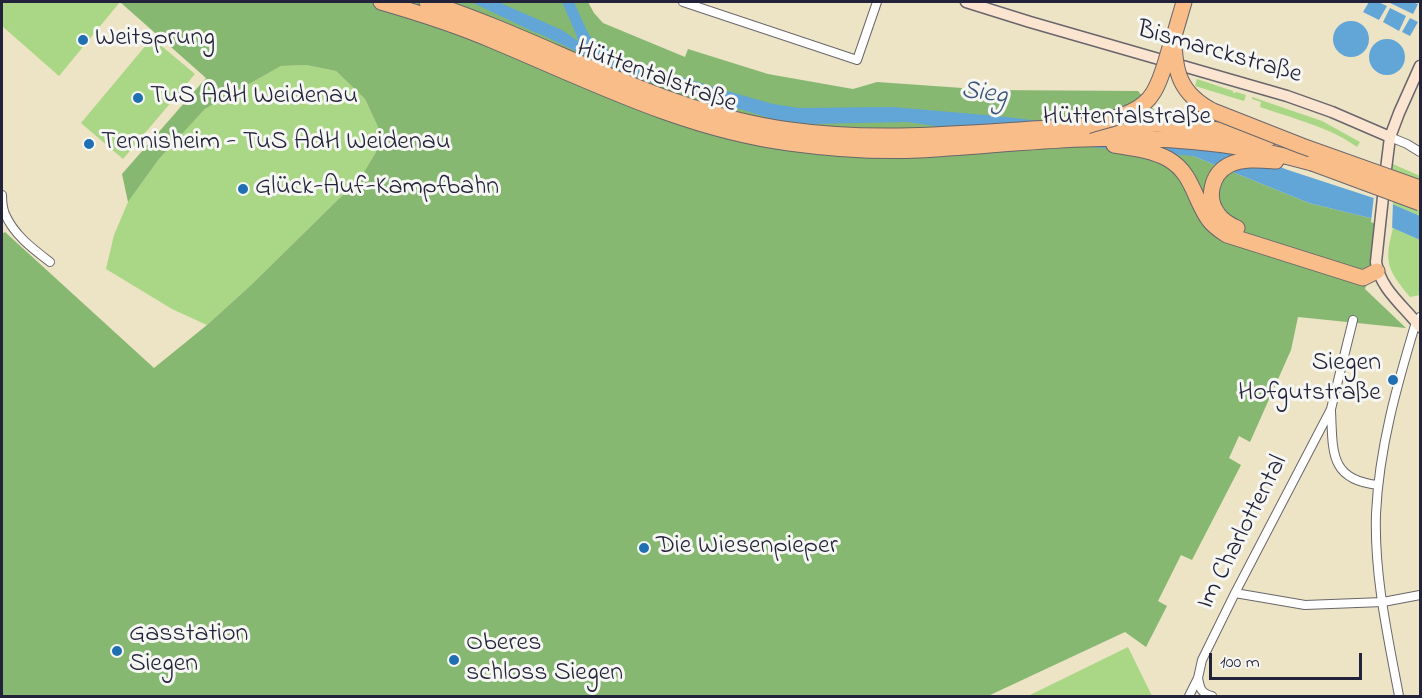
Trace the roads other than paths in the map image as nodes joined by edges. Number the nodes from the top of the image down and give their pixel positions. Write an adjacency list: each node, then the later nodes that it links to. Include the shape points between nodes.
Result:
1 (381, 2): 12 (highway, Hüttentalstraße, via 492,40 691,122 787,143 917,150)
2 (427, 2): 12 (highway, Hüttentalstraße, via 685,105 777,128 829,135 900,136)
3 (683, 2): 4 (street, via 857,60)
4 (878, 2)
5 (966, 2): 8 (street, Bismarckstraße)
6 (1178, 2): 10 (street)
7 (1184, 2): 9 (highway)
8 (1001, 7): 10 (street, Bismarckstraße)
9 (1174, 36): 12 (highway, bridge, via 1157,86 1148,100 1133,111); 14 (highway, bridge, via 1180,79 1197,102)
10 (1162, 60): 13 (street, Bismarckstraße, via 1316,106)
11 (1420, 66): 13 (street)
12 (1084, 132): 14 (highway, Hüttentalstraße, bridge, via 1157,124 1189,126 1235,131); 16 (highway, Hüttentalstraße, via 1254,148); 19 (highway, via 1169,159)
13 (1390, 137): 15 (street, Bismarckstraße); 22 (street, bridge)
14 (1302, 146): 17 (highway, Hüttentalstraße, bridge)
15 (1420, 152)
16 (1312, 163): 19 (highway, via 1256,160 1232,164 1226,166); 20 (highway, Hüttentalstraße, bridge)
17 (1420, 188)
18 (2, 195): 21 (street, via 4,213 17,233)
19 (1204, 195): 22 (highway, via 1208,219 1227,235 1362,278)
20 (1420, 203)
21 (50, 262)
22 (1377, 271): 24 (street, via 1392,296)
23 (1353, 320): 25 (street, Im Charlottental)
24 (1419, 322): 26 (street, via 1388,421)
25 (1331, 409): 26 (street, Im Charlottental, via 1334,457 1343,472); 27 (street, Im Charlottental)
26 (1378, 485): 29 (street, via 1377,545)
27 (1235, 593): 29 (street, via 1305,604); 30 (street, Im Charlottental)
28 (1420, 595): 29 (street)
29 (1383, 602): 33 (street)
30 (1198, 678): 31 (street, Im Charlottental); 32 (street, via 1204,694)
31 (1189, 696)
32 (1212, 696)
33 (1399, 696)

